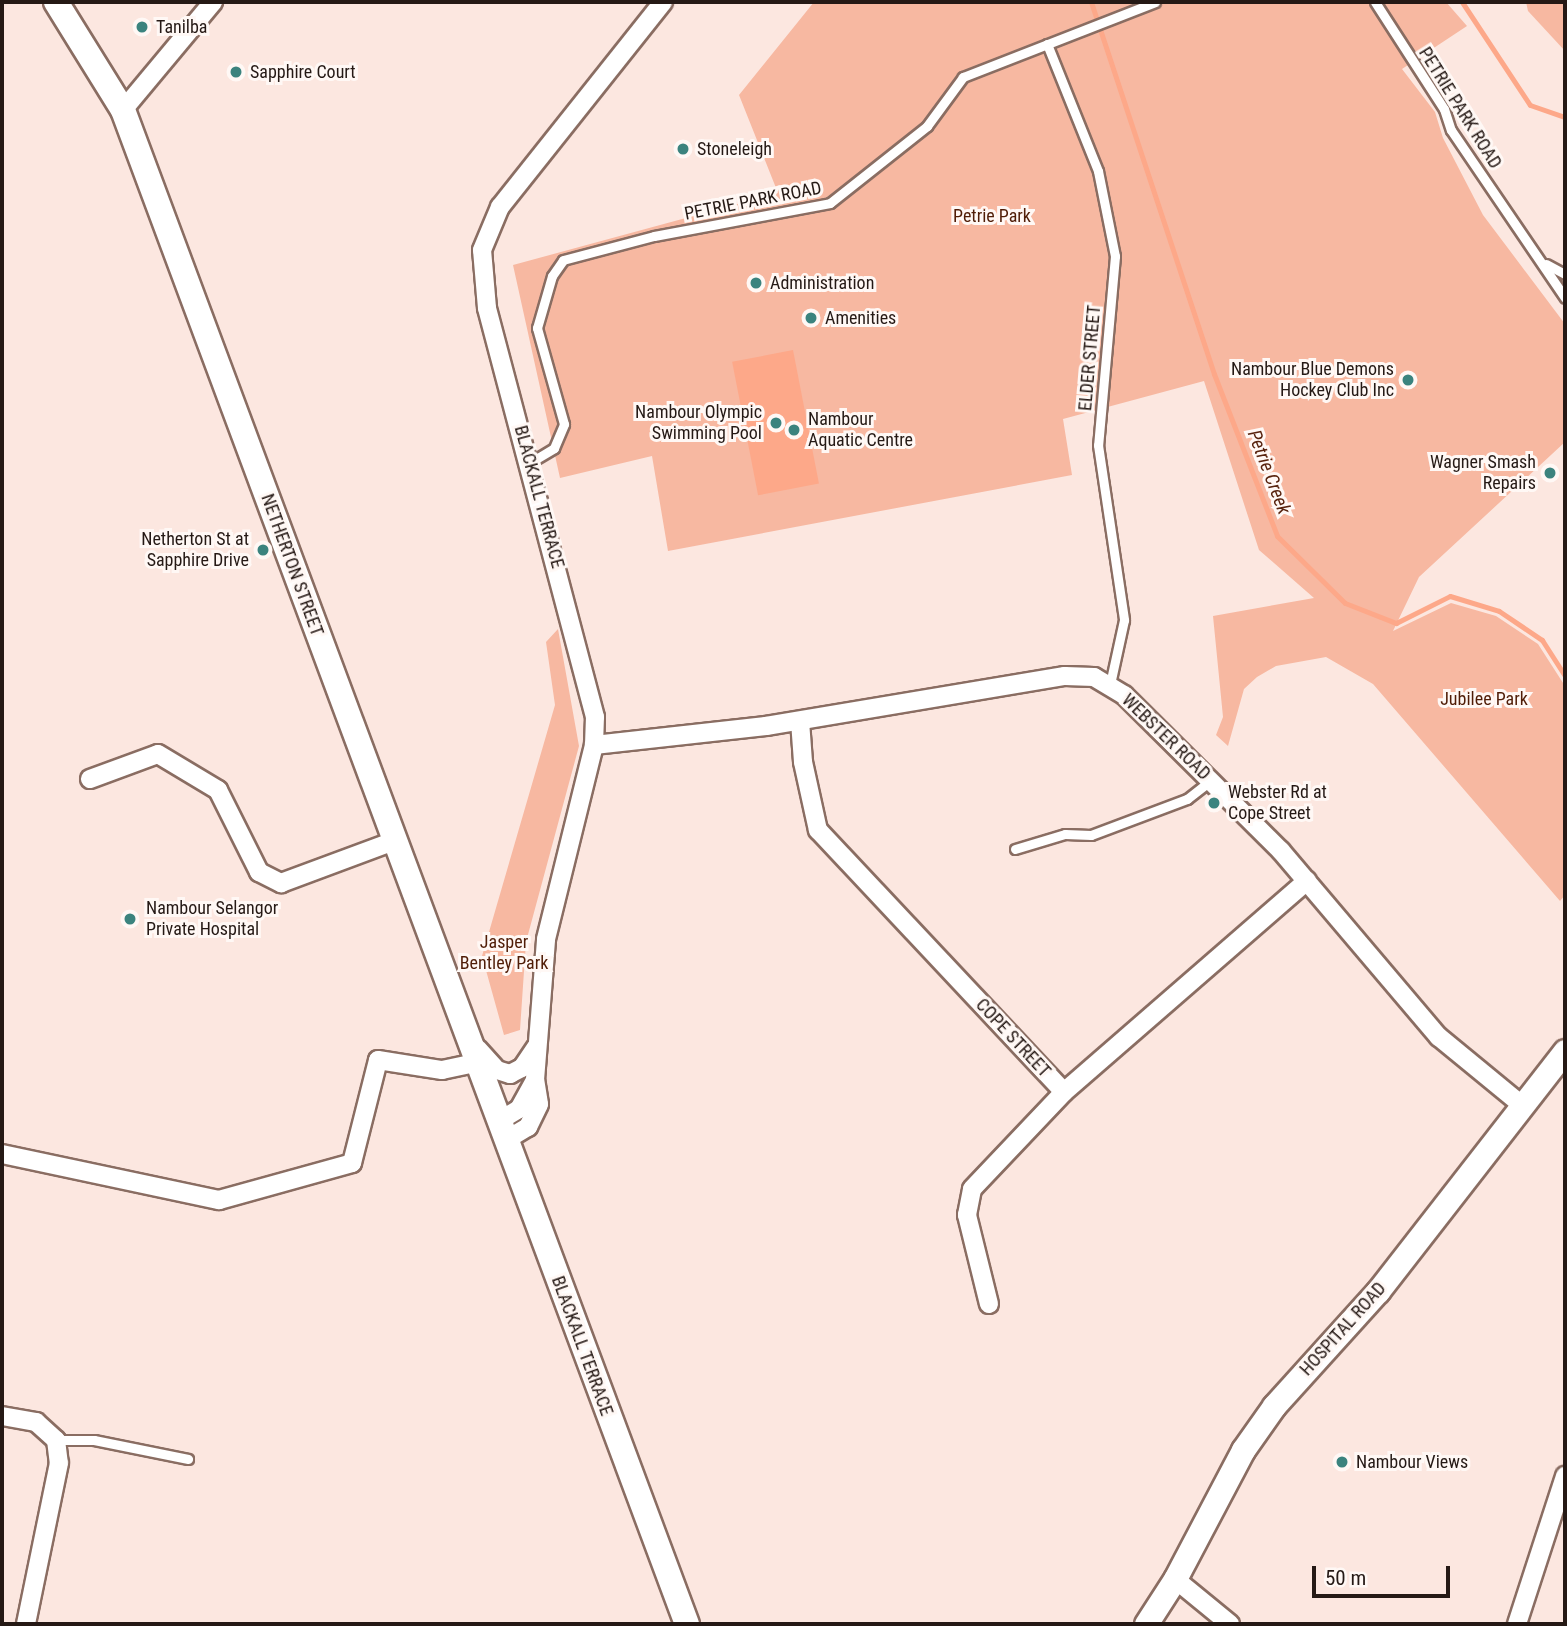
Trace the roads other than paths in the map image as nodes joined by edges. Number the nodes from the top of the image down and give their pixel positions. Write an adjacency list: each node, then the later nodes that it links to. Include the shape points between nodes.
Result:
1 (56, 2): 7 (main road, NETHERTON STREET)
2 (213, 2): 7 (street)
3 (663, 2): 11 (street, BLACKALL TERRACE, via 500,207 482,250 487,307)
4 (1155, 2): 6 (lane, PETRIE PARK ROAD)
5 (1375, 2): 8 (lane, PETRIE PARK ROAD, via 1444,109 1451,130)
6 (1047, 44): 11 (lane, PETRIE PARK ROAD, via 963,77 927,126 830,203 654,236 563,260 552,276 537,328 564,424 554,448); 12 (lane, ELDER STREET, via 1098,171 1115,256 1098,445 1124,620)
7 (123, 110): 17 (main road, NETHERTON STREET)
8 (1544, 263): 9 (lane, PETRIE PARK ROAD); 10 (lane, PETRIE PARK ROAD)
9 (1565, 274)
10 (1565, 298)
11 (531, 462): 14 (street, BLACKALL TERRACE, via 595,717)
12 (1110, 684): 13 (street, WEBSTER ROAD, via 1094,677 1065,676); 16 (street, WEBSTER ROAD)
13 (800, 721): 14 (street, WEBSTER ROAD); 24 (street, COPE STREET, via 803,762 818,830)
14 (594, 745): 21 (street, BLACKALL TERRACE, via 549,922)
15 (90, 779): 17 (street, via 158,754 218,790 259,872 281,883)
16 (1210, 780): 18 (lane, via 1187,799 1091,835 1065,834); 19 (street, WEBSTER ROAD)
17 (394, 841): 20 (main road, NETHERTON STREET)
18 (1015, 849)
19 (1307, 881): 24 (street, COPE STREET); 25 (street, WEBSTER ROAD, via 1439,1037)
20 (466, 1036): 21 (street, via 504,1073 522,1068); 23 (main road, NETHERTON STREET)
21 (536, 1046): 26 (street, BLACKALL TERRACE, via 535,1080)
22 (1565, 1051): 25 (street, HOSPITAL ROAD)
23 (476, 1063): 26 (main road, NETHERTON STREET); 27 (street, via 442,1070 378,1060 352,1163 219,1200)
24 (1064, 1092): 28 (street, via 972,1189 967,1215)
25 (1523, 1106): 33 (street, HOSPITAL ROAD, via 1378,1291 1274,1406 1243,1450)
26 (502, 1130): 35 (main road, BLACKALL TERRACE)
27 (2, 1154)
28 (989, 1304)
29 (2, 1416): 30 (street, via 36,1422)
30 (56, 1440): 31 (lane, via 94,1440); 34 (street, via 59,1463)
31 (188, 1458)
32 (1565, 1476): 38 (street)
33 (1175, 1579): 36 (street, HOSPITAL ROAD); 37 (street)
34 (26, 1624)
35 (687, 1624)
36 (1146, 1624)
37 (1230, 1624)
38 (1517, 1624)

